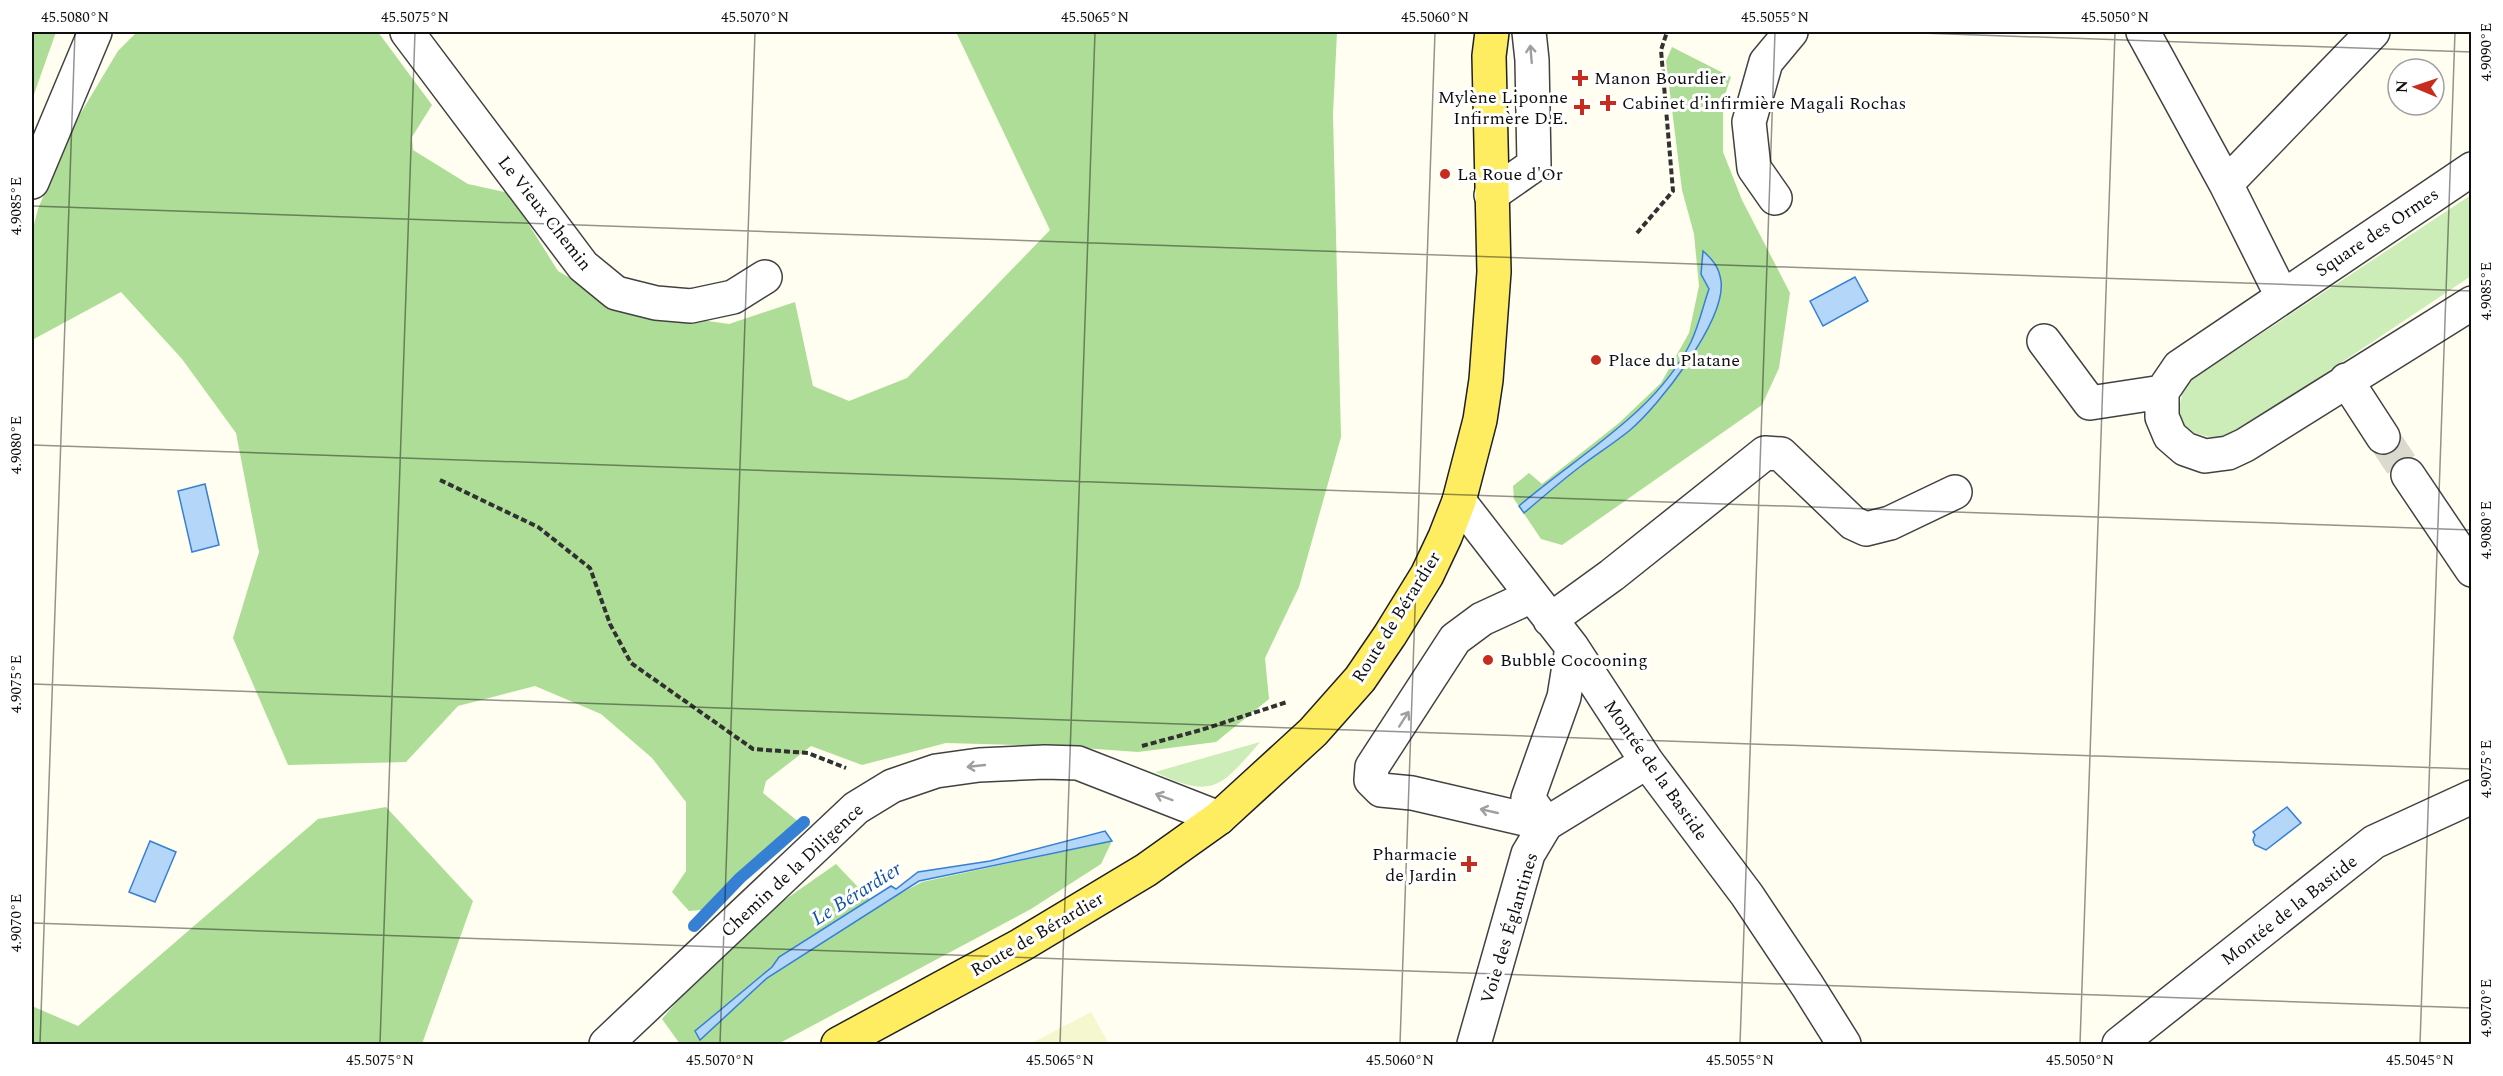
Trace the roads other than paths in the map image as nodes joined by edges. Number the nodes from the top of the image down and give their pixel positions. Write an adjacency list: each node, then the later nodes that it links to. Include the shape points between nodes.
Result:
1 (95, 32): 9 (street)
2 (407, 32): 13 (street, Le Vieux Chemin, via 583,266 616,293 656,303 691,306 732,297)
3 (1492, 32): 11 (main road, Route de Bérardier)
4 (1528, 32): 11 (street, one-way to 4, via 1534,165)
5 (1791, 32): 12 (street, via 1766,62 1749,122 1754,168)
6 (2143, 32): 10 (street)
7 (2373, 32): 10 (street)
8 (2472, 169): 14 (street, Square des Ormes)
9 (32, 182)
10 (2226, 184): 14 (street)
11 (1491, 195): 22 (main road, Route de Bérardier, via 1494,272 1486,380)
12 (1775, 198)
13 (765, 277)
14 (2282, 296): 18 (street, Square des Ormes, via 2178,367)
15 (2472, 303): 17 (street)
16 (2044, 341): 18 (street, via 2090,403)
17 (2346, 380): 18 (street, via 2245,446 2205,456 2185,449 2170,436 2162,417); 19 (street)
18 (2162, 392)
19 (2384, 437)
20 (2408, 475): 23 (street)
21 (1954, 492): 24 (street, via 1890,523 1866,529 1853,523 1781,454 1765,453 1612,575)
22 (1459, 501): 24 (street, Montée de la Bastide); 28 (main road, Route de Bérardier, via 1427,575 1360,680 1313,732)
23 (2472, 570)
24 (1541, 608): 25 (street, Montée de la Bastide); 29 (street, one-way to 24, via 1412,793 1381,790 1371,780 1372,767 1455,639 1482,619)
25 (1572, 647): 26 (street, Montée de la Bastide); 29 (street, via 1564,697 1528,798)
26 (1647, 762): 29 (street, Voie des Églantines); 33 (street, Montée de la Bastide, via 1747,895)
27 (2472, 797): 34 (street, Montée de la Bastide, via 2374,842)
28 (1219, 818): 30 (street, Chemin de la Diligence, one-way to 30, via 1078,763 979,765 936,771 892,786 856,808); 31 (main road, Route de Bérardier, via 1146,870 1021,945)
29 (1546, 824): 32 (street, Voie des Églantines, via 1528,854)
30 (606, 1044)
31 (838, 1044)
32 (1474, 1044)
33 (1844, 1044)
34 (2119, 1044)

